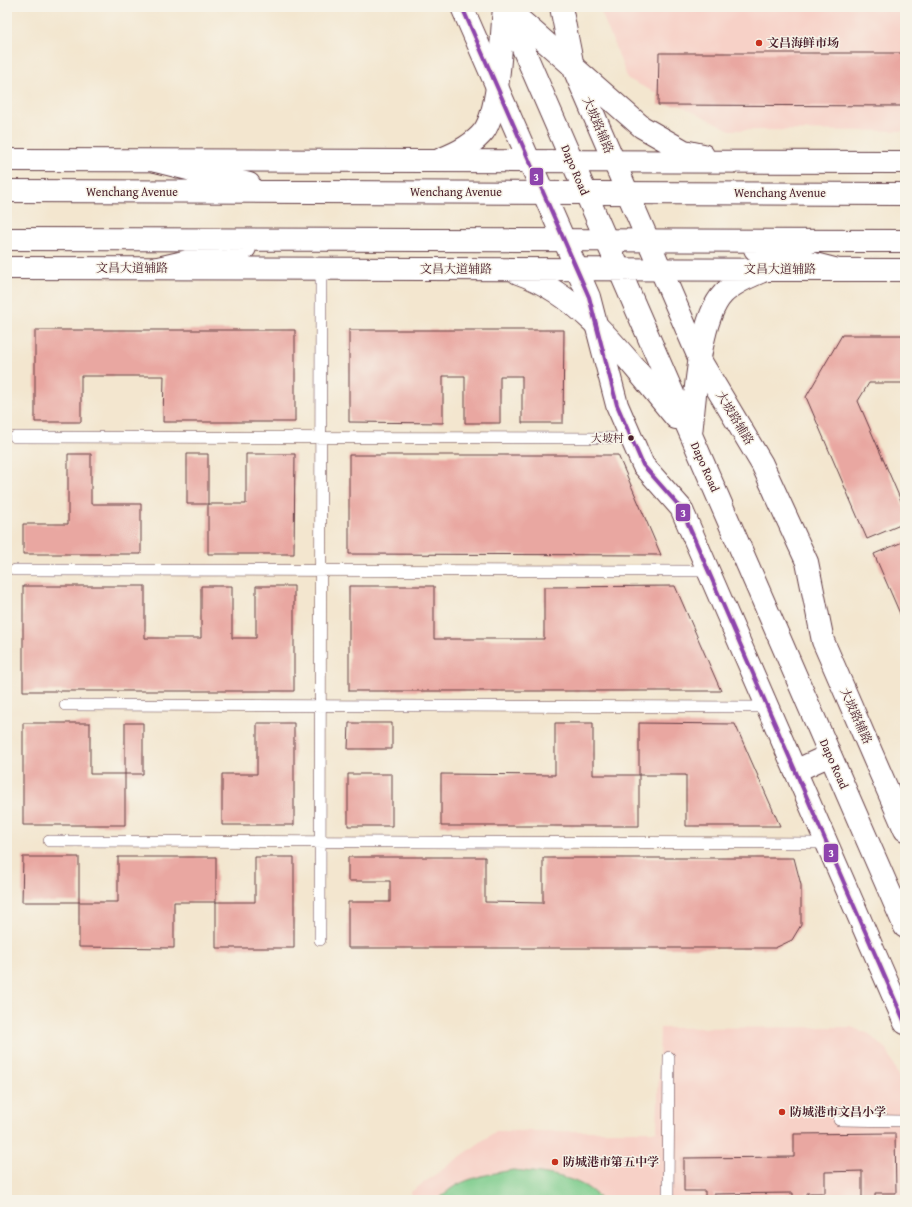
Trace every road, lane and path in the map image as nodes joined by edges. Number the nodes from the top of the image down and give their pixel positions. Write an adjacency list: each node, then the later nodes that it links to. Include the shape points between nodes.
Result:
1 (462, 7): 5 (main road)
2 (505, 7): 4 (main road); 5 (main road); 10 (main road, Dapo Road)
3 (561, 7): 4 (main road, 大坡路辅路)
4 (573, 67): 11 (main road, 大坡路辅路); 12 (main road, via 642,127 684,151)
5 (496, 85): 8 (main road, via 494,109 484,131 462,150); 9 (main road)
6 (7, 160): 7 (main road)
7 (156, 161): 8 (main road); 15 (main road)
8 (435, 161): 9 (main road)
9 (530, 162): 10 (main road); 16 (main road)
10 (572, 162): 11 (main road); 17 (main road, Dapo Road)
11 (614, 162): 12 (main road); 18 (main road, 大坡路辅路)
12 (739, 162): 13 (main road)
13 (905, 162)
14 (7, 191): 15 (main road, Wenchang Avenue)
15 (281, 192): 16 (main road, Wenchang Avenue)
16 (543, 193): 17 (main road, Wenchang Avenue); 22 (main road)
17 (585, 193): 18 (main road, Wenchang Avenue); 23 (main road, Dapo Road)
18 (627, 193): 19 (main road, Wenchang Avenue); 24 (main road, 大坡路辅路)
19 (905, 194)
20 (7, 239): 21 (main road)
21 (284, 240): 22 (main road); 28 (main road)
22 (564, 240): 23 (main road); 31 (main road)
23 (606, 240): 24 (main road); 32 (main road, Dapo Road)
24 (648, 240): 25 (main road); 33 (main road, 大坡路辅路)
25 (721, 241): 26 (main road); 35 (main road)
26 (905, 241)
27 (7, 268): 28 (main road, 文昌大道辅路)
28 (158, 268): 29 (main road, 文昌大道辅路)
29 (321, 268): 30 (main road, 文昌大道辅路); 41 (lane)
30 (503, 269): 31 (main road, 文昌大道辅路); 37 (main road, via 538,280 564,297)
31 (576, 269): 32 (main road, 文昌大道辅路); 37 (main road, via 589,297)
32 (619, 269): 33 (main road, 文昌大道辅路); 39 (main road, Dapo Road)
33 (661, 269): 34 (main road, 文昌大道辅路); 38 (main road, 大坡路辅路)
34 (766, 269): 35 (main road, 文昌大道辅路); 38 (main road, via 741,281 723,295 711,311)
35 (838, 270): 36 (main road, 文昌大道辅路)
36 (905, 270)
37 (596, 324): 39 (main road); 42 (main road, via 617,405)
38 (700, 360): 39 (main road); 51 (main road, 大坡路辅路, via 762,464 807,562 823,641)
39 (691, 436): 49 (main road, Dapo Road)
40 (15, 437): 41 (lane)
41 (321, 438): 42 (lane); 44 (lane)
42 (631, 438): 45 (main road, via 643,465 681,508)
43 (15, 570): 44 (lane)
44 (321, 570): 45 (lane); 47 (lane)
45 (708, 571): 48 (main road)
46 (65, 705): 47 (lane)
47 (320, 706): 48 (lane); 53 (lane)
48 (767, 707): 50 (main road)
49 (830, 756): 50 (main road); 55 (main road, Dapo Road)
50 (795, 771): 54 (main road)
51 (905, 830)
52 (49, 841): 53 (lane)
53 (320, 842): 54 (lane); 56 (lane)
54 (826, 843): 57 (main road)
55 (905, 927)
56 (320, 940)
57 (905, 1023)
58 (669, 1057): 61 (lane)
59 (839, 1120): 60 (lane, via 904,1121)
60 (905, 1124)
61 (668, 1200)

